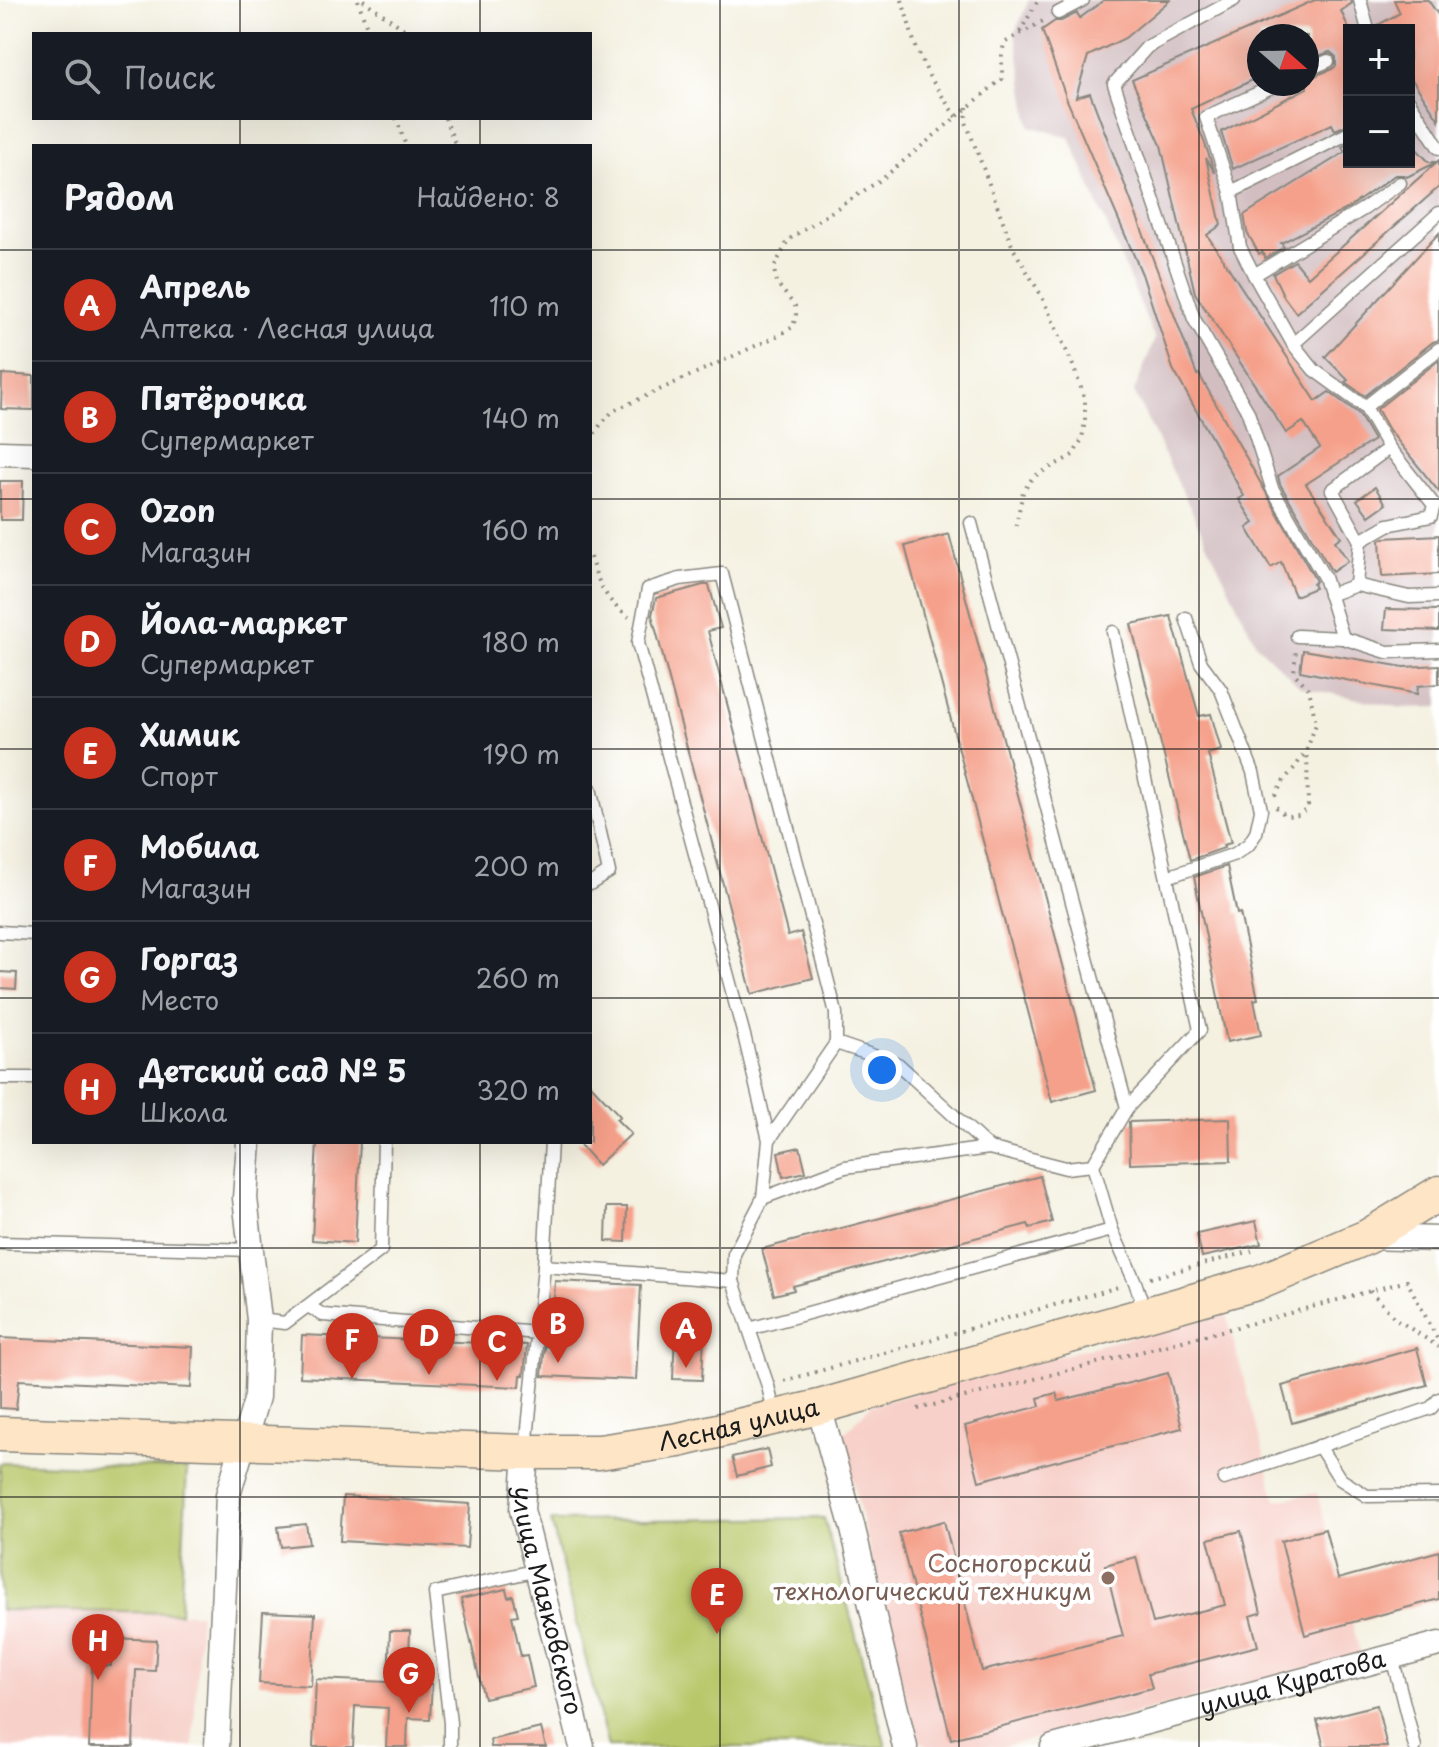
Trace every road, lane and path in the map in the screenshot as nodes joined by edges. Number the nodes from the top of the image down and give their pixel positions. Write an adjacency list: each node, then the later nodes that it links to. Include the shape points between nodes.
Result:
1 (360, 0): 9 (path); 10 (path)
2 (902, 0): 17 (path, via 929,76)
3 (1038, 0): 11 (path)
4 (1083, 0): 7 (lane)
5 (1234, 0): 40 (lane, via 1147,47 1114,84 1194,319 1248,412 1272,488 1324,577)
6 (1360, 0): 8 (lane)
7 (1058, 13): 11 (path)
8 (1366, 24)
9 (368, 32)
10 (408, 32)
11 (1019, 34): 15 (path, via 1004,43 1002,79)
12 (1328, 61): 13 (lane)
13 (1319, 65)
14 (1252, 96): 25 (lane, via 1206,117)
15 (967, 107): 17 (path); 36 (path, via 966,122 1013,248 1041,295 1085,399 1082,439 1073,455 1033,477 1023,492)
16 (1415, 110): 23 (lane)
17 (956, 117): 31 (path, via 882,179 788,240 774,268 776,282 795,306 793,327 613,411)
18 (397, 120): 21 (path)
19 (446, 120): 22 (path)
20 (1343, 136): 25 (lane)
21 (405, 144)
22 (455, 144)
23 (1439, 148)
24 (1400, 183): 27 (lane)
25 (1231, 192): 27 (lane, via 1240,247)
26 (1439, 213): 28 (lane)
27 (1254, 275): 28 (lane)
28 (1293, 344): 30 (lane, via 1314,370)
29 (1439, 349): 30 (lane)
30 (1365, 407): 32 (lane)
31 (592, 437)
32 (1389, 448): 37 (lane, via 1332,490); 37 (lane, via 1434,505 1431,516 1388,525)
33 (0, 453): 34 (street)
34 (32, 454)
35 (971, 523): 59 (lane)
36 (1015, 529)
37 (1360, 541): 39 (lane)
38 (592, 564): 42 (path, via 614,606 628,617)
39 (1356, 585): 40 (lane); 41 (lane, via 1409,597)
40 (1329, 595): 46 (lane)
41 (1439, 596)
42 (642, 616): 56 (lane, via 648,589 722,574 836,1013); 60 (lane, via 638,643)
43 (1186, 618): 52 (lane, via 1201,663 1221,690 1253,772 1261,810 1256,833 1235,854)
44 (1113, 632): 52 (lane)
45 (1297, 636): 46 (lane); 48 (path, via 1294,673 1309,689 1316,724)
46 (1343, 638): 47 (lane, via 1387,652)
47 (1439, 650)
48 (1307, 749): 49 (path); 51 (path, via 1308,809 1286,816)
49 (1284, 780)
50 (592, 797): 53 (lane, via 609,872)
51 (1272, 802)
52 (1167, 877): 59 (lane, via 1200,1030)
53 (592, 883)
54 (0, 932): 55 (lane)
55 (32, 934)
56 (836, 1043): 60 (lane); 64 (lane, via 898,1064)
57 (0, 1078): 58 (lane)
58 (32, 1078)
59 (1127, 1108): 65 (lane)
60 (769, 1140): 67 (lane)
61 (249, 1144): 72 (street, via 245,1198)
62 (384, 1144): 78 (lane, via 381,1250)
63 (551, 1144): 74 (lane)
64 (989, 1148): 65 (lane, via 1066,1168); 67 (lane, via 845,1167)
65 (1093, 1165): 68 (lane)
66 (1439, 1193): 69 (main road, Лесная улица)
67 (763, 1198): 75 (lane, via 734,1254)
68 (1112, 1230): 76 (lane); 81 (lane)
69 (1367, 1237): 70 (street); 79 (main road, Лесная улица, via 1260,1282)
70 (1439, 1239)
71 (0, 1243): 72 (lane)
72 (252, 1250): 80 (street)
73 (1252, 1251): 76 (path)
74 (544, 1266): 75 (lane); 82 (lane)
75 (733, 1281): 81 (lane)
76 (1135, 1282): 79 (lane); 85 (path)
77 (1370, 1291): 83 (path, via 1396,1319); 83 (path, via 1407,1281); 87 (path)
78 (308, 1306): 80 (lane, via 285,1323); 82 (lane, via 323,1315)
79 (1146, 1315): 86 (main road, Лесная улица)
80 (259, 1320): 89 (street, via 257,1397)
81 (749, 1329): 85 (lane)
82 (538, 1333): 91 (lane)
83 (1439, 1344)
84 (1439, 1399): 90 (lane, via 1431,1408)
85 (771, 1402): 86 (main road, Лесная улица); 91 (main road, Лесная улица, via 679,1440 599,1452)
86 (819, 1407): 100 (street)
87 (907, 1412)
88 (0, 1434): 89 (main road, Лесная улица)
89 (244, 1444): 91 (main road, Лесная улица); 97 (street, via 228,1495)
90 (1319, 1446): 92 (lane); 93 (lane, via 1340,1479 1367,1496)
91 (526, 1452): 94 (street, улица Маяковского, via 522,1510)
92 (1224, 1479)
93 (1439, 1495)
94 (538, 1570): 98 (lane, via 435,1593); 99 (street, улица Маяковского)
95 (1439, 1644): 96 (street, улица Куратова)
96 (1392, 1657): 101 (street, улица Куратова); 102 (lane)
97 (217, 1747)
98 (450, 1747)
99 (582, 1747)
100 (905, 1747)
101 (1053, 1747)
102 (1415, 1747)

